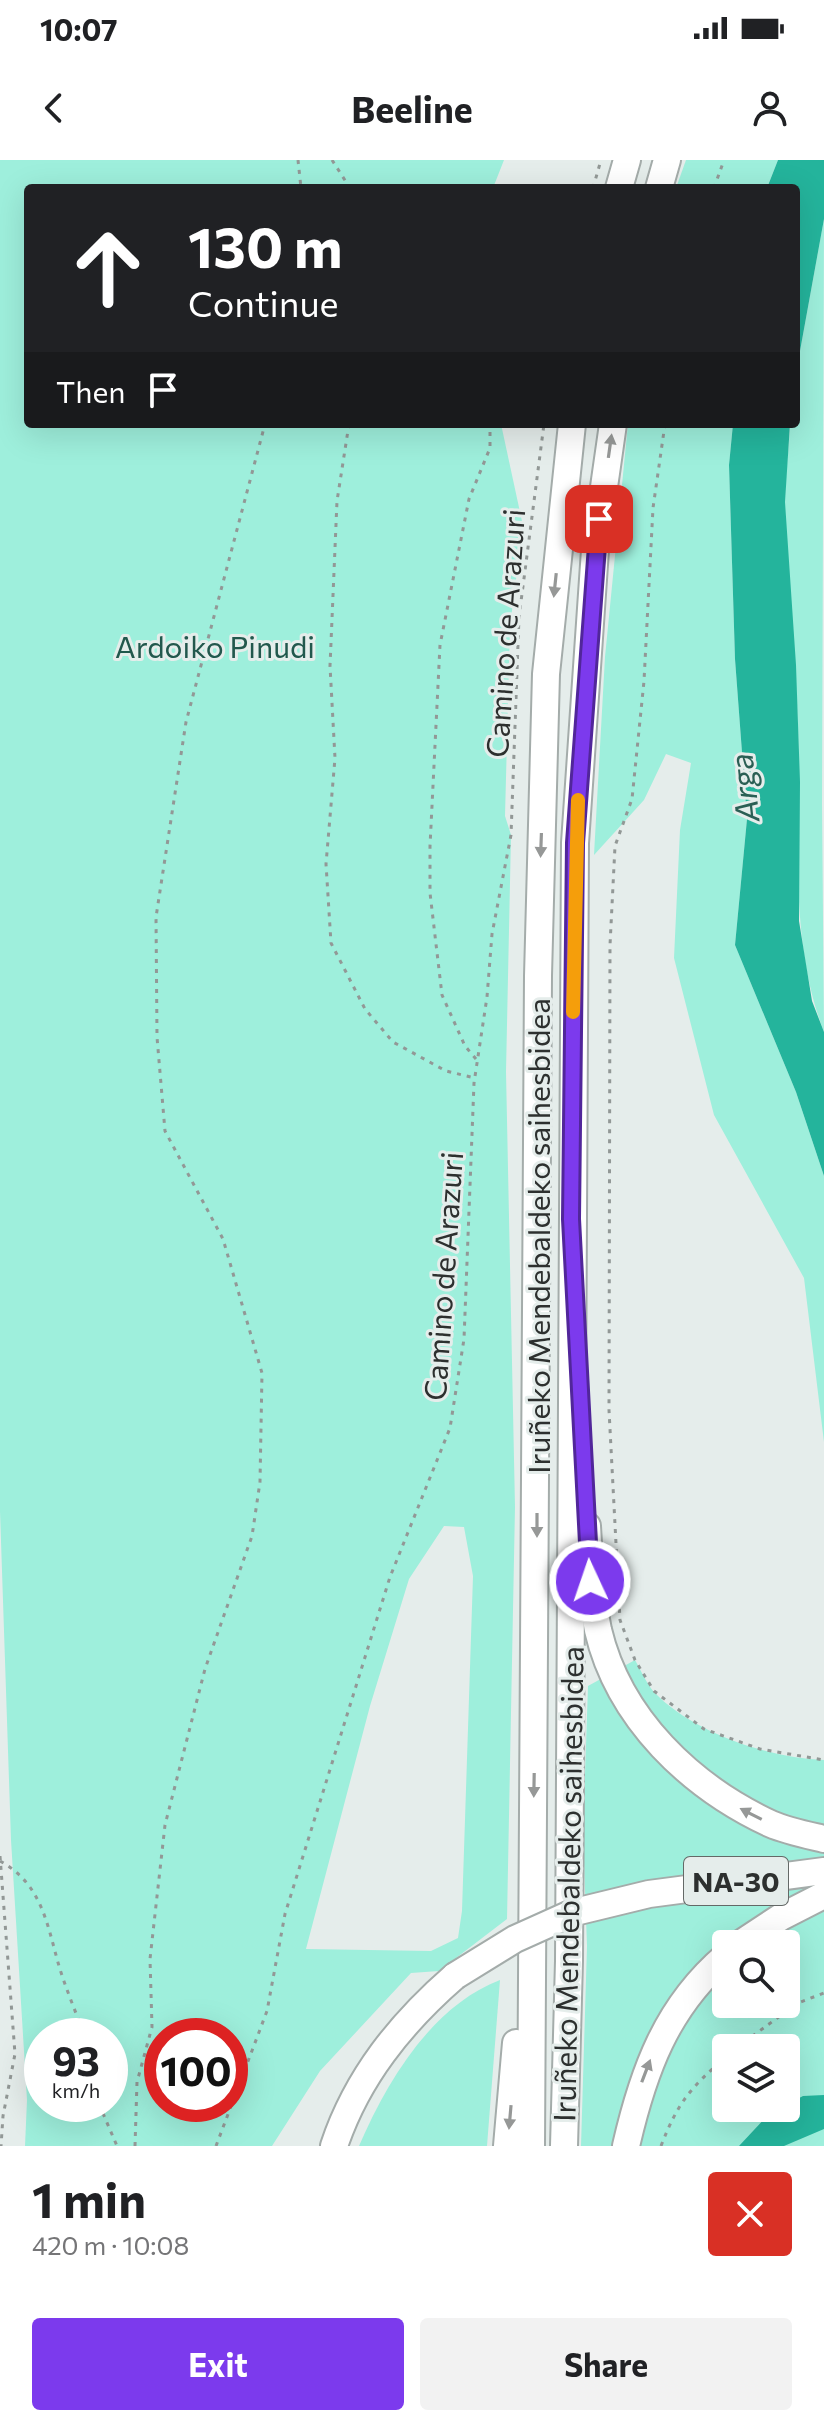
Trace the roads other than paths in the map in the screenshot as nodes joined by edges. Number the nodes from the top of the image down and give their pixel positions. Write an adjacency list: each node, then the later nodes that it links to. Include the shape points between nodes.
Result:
1 (627, 160): 3 (highway)
2 (667, 160): 4 (highway)
3 (620, 184)
4 (660, 184)
5 (572, 428): 13 (highway, Iruñeko Mendebaldeko saihesbidea, one-way to 13, via 546,674 538,976)
6 (612, 428): 7 (highway, Iruñeko Mendebaldeko saihesbidea, one-way to 6, via 575,843 595,550)
7 (571, 1250): 8 (highway, one-way to 7, via 774,1825 722,1799 687,1772 650,1734 611,1665 590,1581); 17 (highway, Iruñeko Mendebaldeko saihesbidea, via 570,1946)
8 (824, 1839)
9 (824, 1871): 14 (highway, NA-30, bridge, via 649,1894 575,1912 515,1939 455,1976 418,2008 354,2098)
10 (824, 1895): 11 (highway)
11 (761, 1930)
12 (712, 1971): 18 (highway, one-way to 12, via 638,2090 657,2046)
13 (532, 1986): 15 (highway, one-way to 15, via 517,2029); 16 (highway, Iruñeko Mendebaldeko saihesbidea)
14 (334, 2146)
15 (507, 2146)
16 (531, 2146)
17 (564, 2146)
18 (626, 2146)

